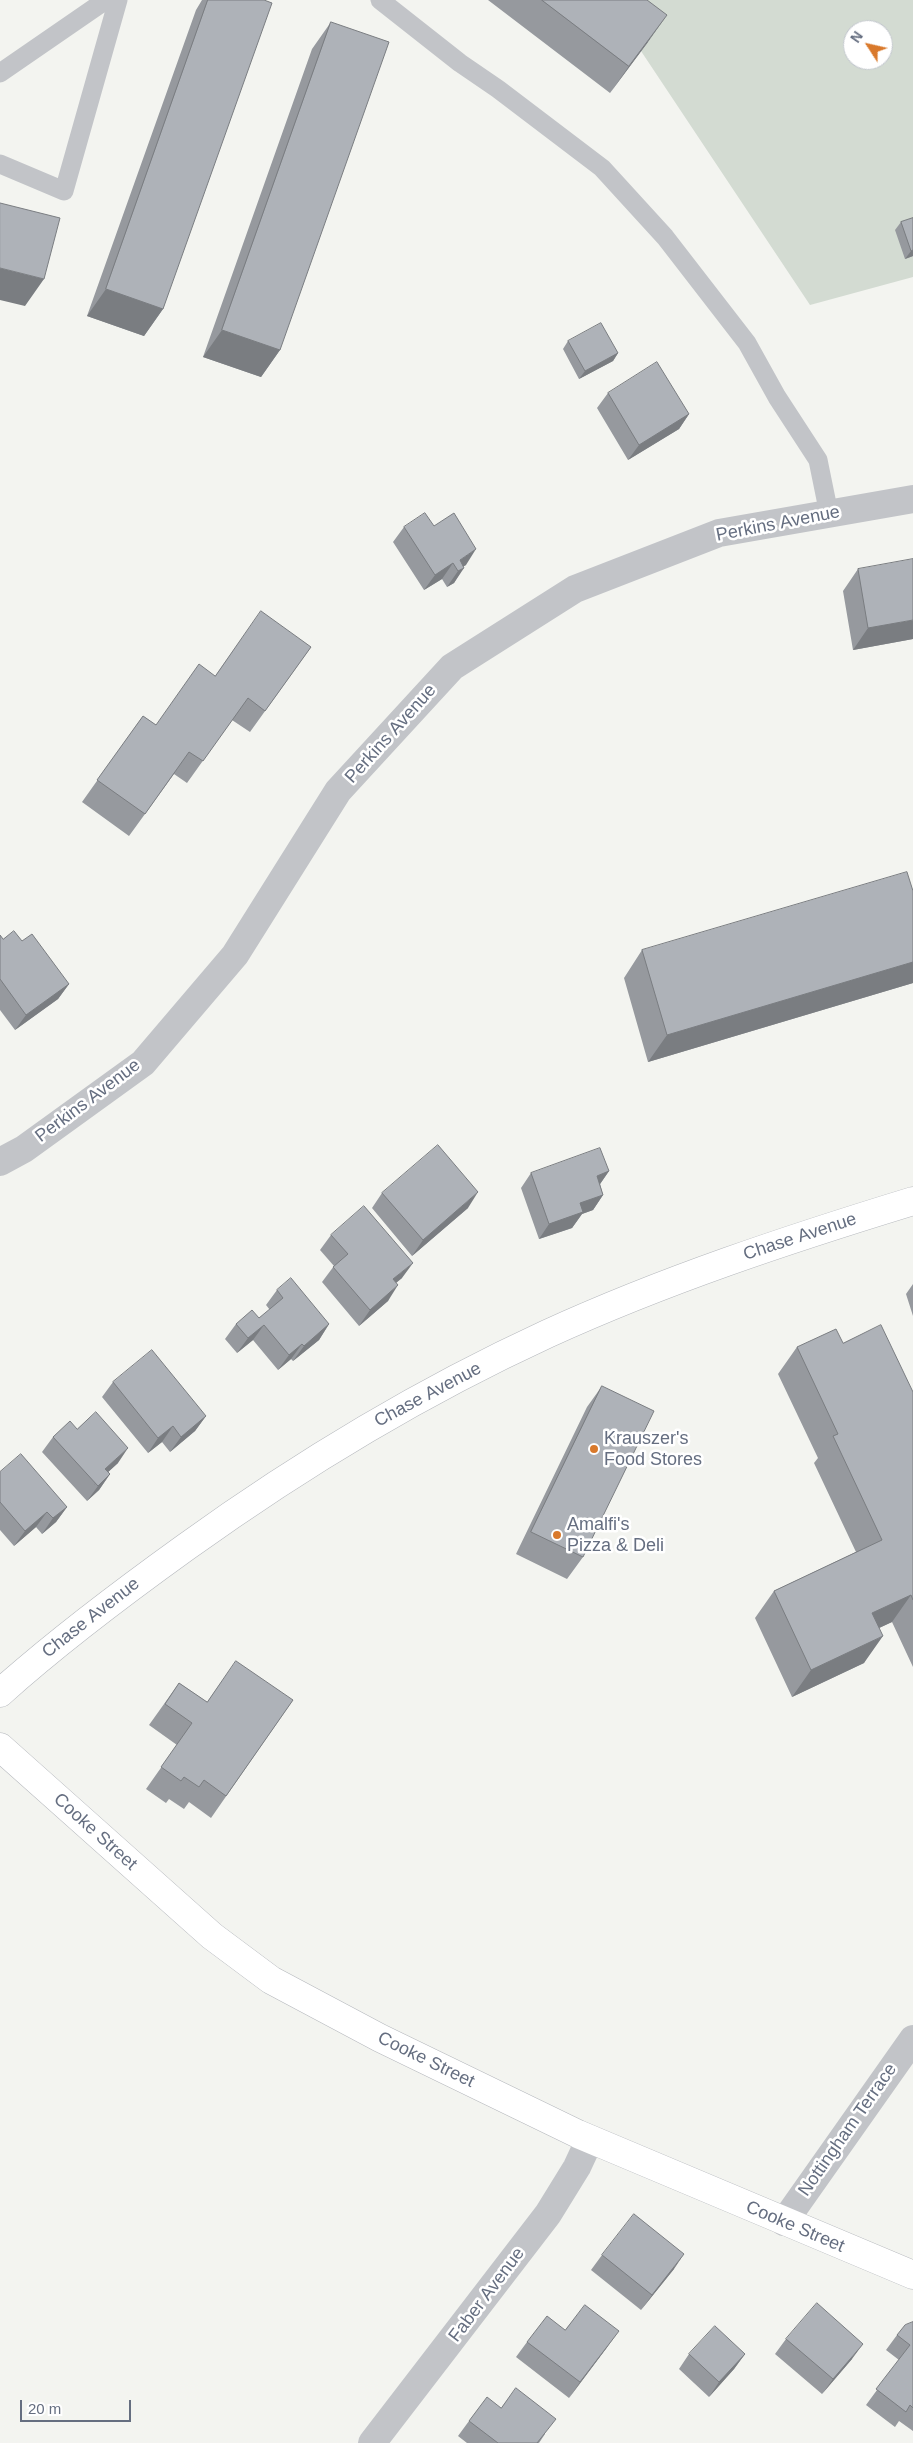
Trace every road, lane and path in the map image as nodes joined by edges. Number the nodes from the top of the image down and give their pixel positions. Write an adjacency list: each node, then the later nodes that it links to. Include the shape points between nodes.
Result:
1 (106, 0): 4 (lane)
2 (118, 0): 5 (lane, via 64,192)
3 (380, 0): 7 (lane, via 602,168 665,237 747,342 777,397 818,460)
4 (0, 73)
5 (0, 164)
6 (913, 499): 7 (street, Perkins Avenue)
7 (829, 514): 8 (street, Perkins Avenue, via 719,533 575,589 452,667 338,792 235,954 143,1063 24,1149)
8 (0, 1162)
9 (913, 1201): 10 (main road, Chase Avenue, via 686,1276 548,1334 416,1400 298,1470 218,1524 76,1628)
10 (0, 1693)
11 (0, 1747): 13 (main road, Cooke Street, via 212,1936 271,1980 380,2038)
12 (913, 2038): 14 (street, Nottingham Terrace)
13 (590, 2139): 14 (main road, Cooke Street); 16 (street, Faber Avenue, via 548,2214)
14 (784, 2222): 15 (main road, Cooke Street)
15 (913, 2275)
16 (372, 2443)

